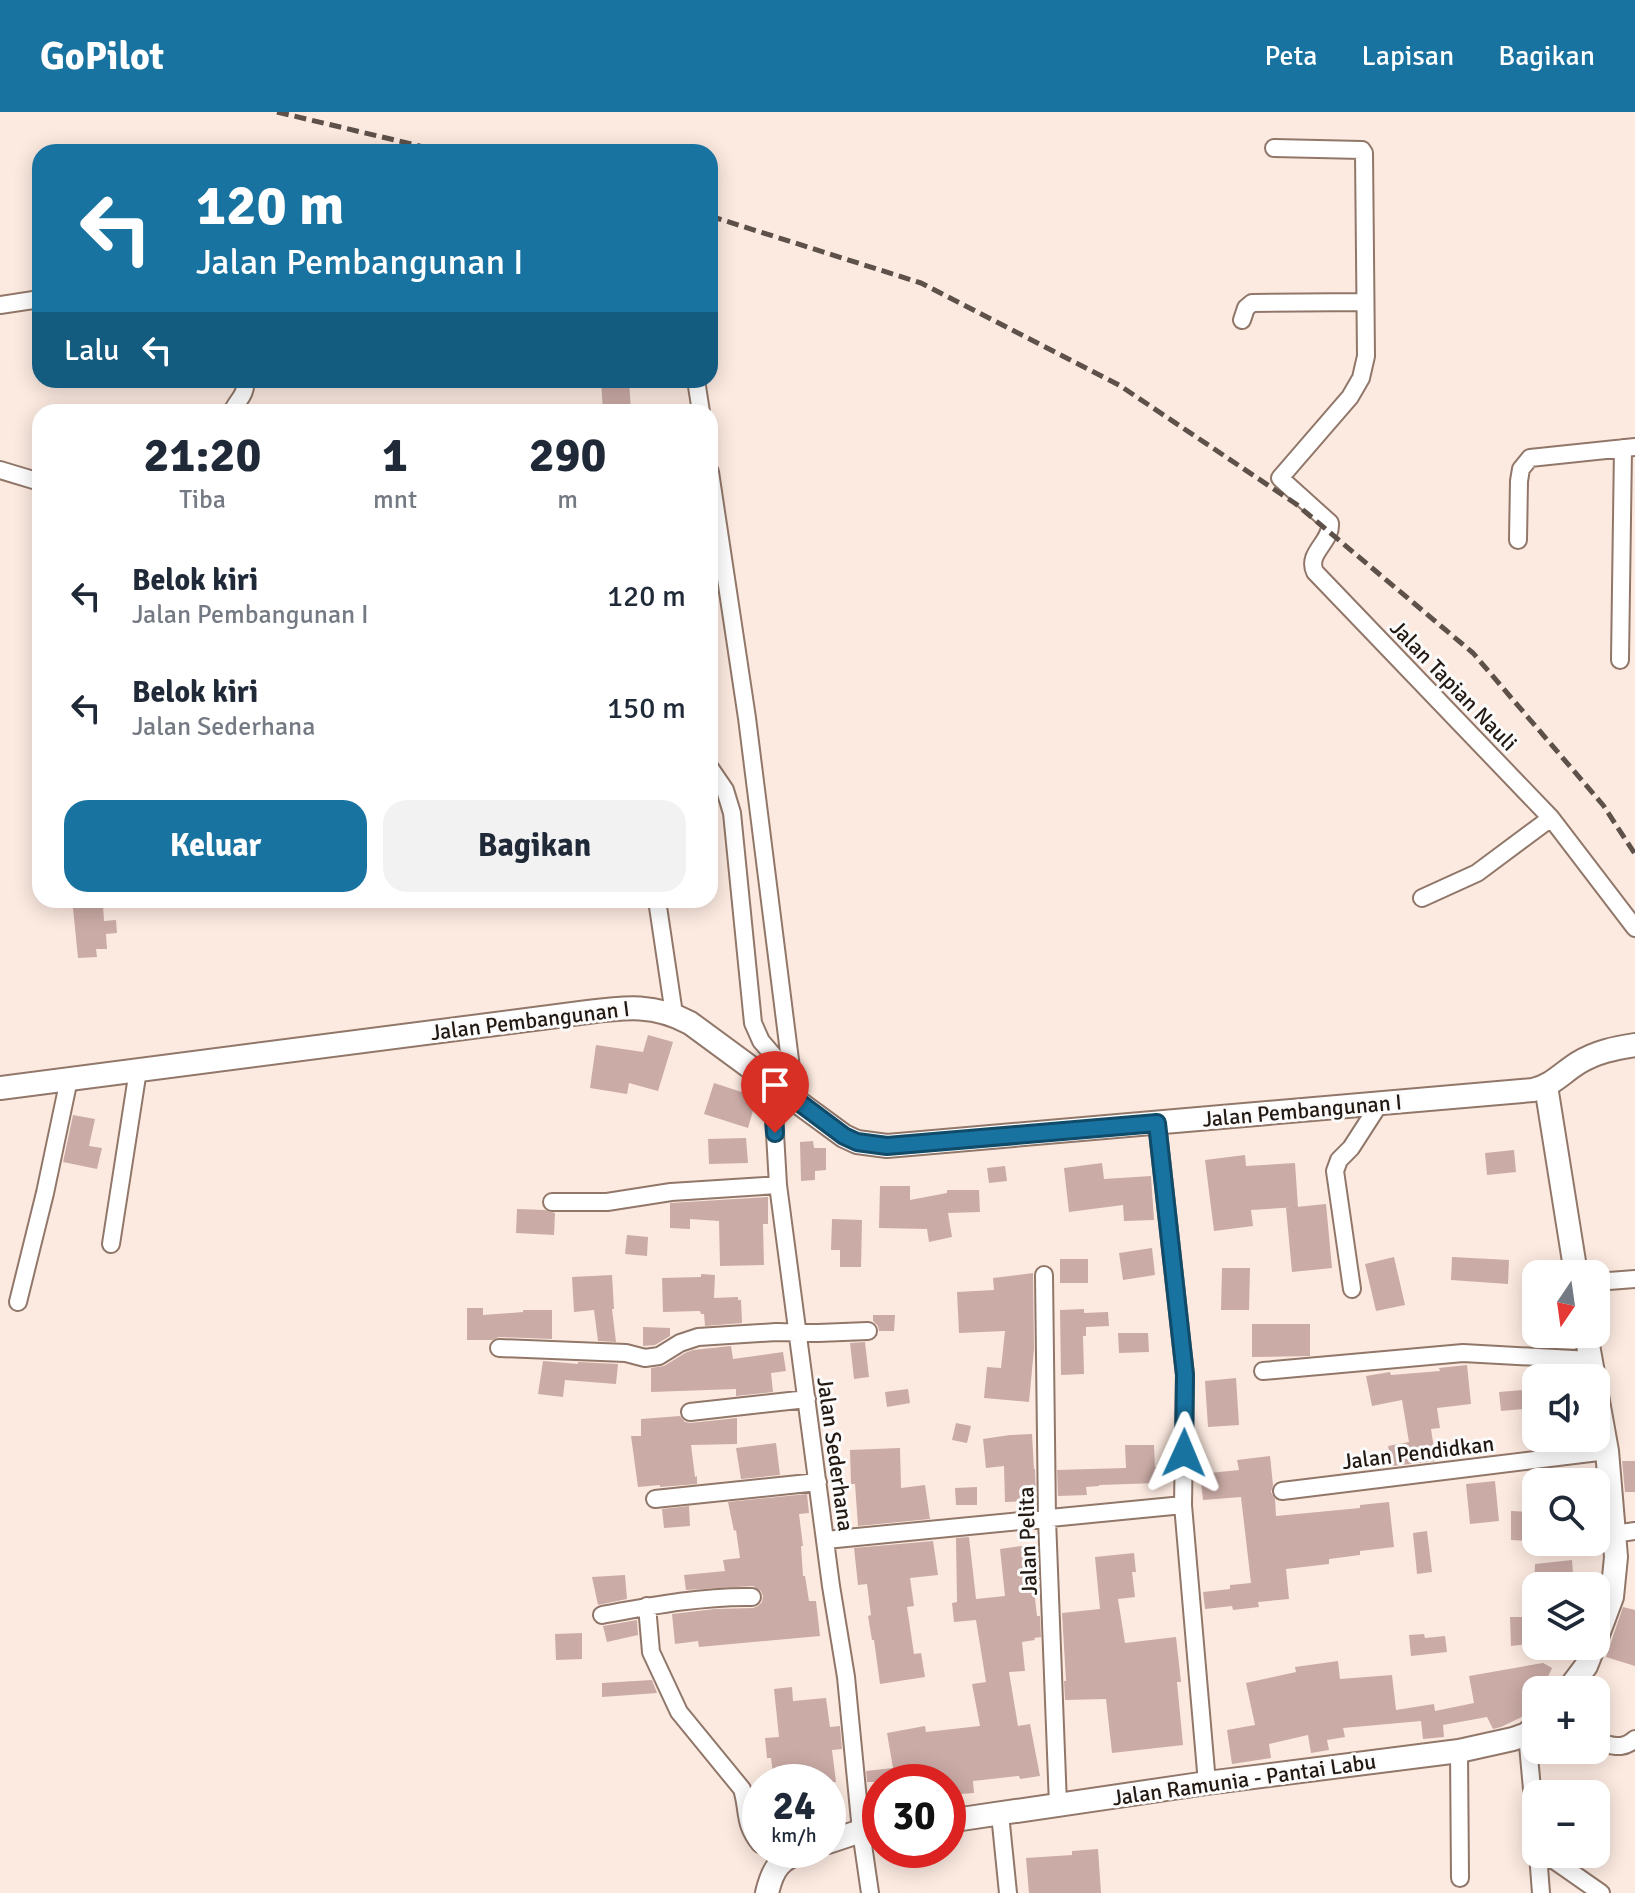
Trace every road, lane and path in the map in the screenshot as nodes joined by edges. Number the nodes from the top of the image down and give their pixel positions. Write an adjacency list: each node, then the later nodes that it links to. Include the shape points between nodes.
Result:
1 (1274, 148): 3 (street, via 1364,153)
2 (32, 300): 4 (street)
3 (1364, 302): 5 (street, via 1252,303); 13 (street, Jalan Tapian Nauli, via 1366,356 1361,378 1280,478 1330,523 1312,567)
4 (0, 305)
5 (1242, 320)
6 (1629, 448): 10 (street, via 1530,458 1519,481); 11 (street)
7 (0, 470): 8 (street)
8 (32, 480)
9 (718, 525): 21 (street, Jalan Sederhana, via 747,718)
10 (1518, 540)
11 (1620, 660)
12 (718, 780): 21 (street, via 732,813 753,1023)
13 (1551, 818): 14 (street, via 1477,873); 16 (street, Jalan Tapian Nauli)
14 (1422, 898)
15 (658, 908): 17 (street)
16 (1635, 928)
17 (674, 1014): 19 (main road, Jalan Pembangunan I, via 640,1007 612,1009); 21 (main road, Jalan Pembangunan I)
18 (1635, 1045): 22 (main road, via 1581,1061)
19 (138, 1070): 20 (main road, Jalan Pembangunan I); 28 (street)
20 (69, 1079): 23 (main road, Jalan Pembangunan I); 34 (street)
21 (782, 1079): 25 (main road, Jalan Pembangunan I, via 795,1100 844,1136 887,1146); 26 (street, Jalan Sederhana)
22 (1546, 1086): 24 (main road, Jalan Pembangunan I); 29 (main road)
23 (0, 1088)
24 (1380, 1103): 25 (main road, Jalan Pembangunan I); 33 (street, via 1335,1171)
25 (1157, 1123): 47 (street, via 1185,1375)
26 (778, 1185): 27 (street, via 607,1202); 36 (street, Jalan Sederhana)
27 (552, 1202)
28 (111, 1244)
29 (1574, 1260)
30 (1044, 1275): 48 (street, Jalan Pelita)
31 (1635, 1279): 32 (street)
32 (1610, 1281)
33 (1352, 1289)
34 (18, 1302)
35 (868, 1331): 36 (street)
36 (798, 1333): 37 (street, via 698,1337 645,1358); 40 (street, Jalan Sederhana)
37 (499, 1348)
38 (1552, 1364): 39 (street, via 1463,1353)
39 (1263, 1371)
40 (807, 1399): 41 (street); 44 (street, Jalan Sederhana)
41 (690, 1412)
42 (1599, 1452): 45 (street, Jalan Pendidkan)
43 (1607, 1452): 49 (main road)
44 (818, 1482): 46 (street); 50 (street, Jalan Sederhana)
45 (1282, 1491)
46 (655, 1499)
47 (1183, 1505): 48 (street); 60 (street)
48 (1047, 1519): 50 (street); 62 (street, Jalan Pelita)
49 (1625, 1532): 52 (main road)
50 (826, 1540): 59 (street, Jalan Sederhana)
51 (752, 1597): 53 (street)
52 (1610, 1602)
53 (647, 1606): 54 (street); 61 (street, via 651,1652 679,1712)
54 (602, 1615)
55 (1522, 1734): 58 (main road, Jalan Ramunia - Pantai Labu)
56 (1635, 1739): 57 (street, via 1626,1746)
57 (1610, 1745)
58 (1459, 1751): 60 (main road, Jalan Ramunia - Pantai Labu); 69 (street)
59 (862, 1775)
60 (1207, 1783): 62 (main road, Jalan Ramunia - Pantai Labu)
61 (742, 1789)
62 (1058, 1805): 63 (main road, Jalan Ramunia - Pantai Labu)
63 (1000, 1814): 64 (main road, Jalan Ramunia - Pantai Labu); 72 (street)
64 (966, 1819)
65 (773, 1868): 70 (main road)
66 (870, 1868): 71 (street, Jalan Sederhana)
67 (1539, 1868): 73 (street)
68 (1565, 1868): 74 (street)
69 (1460, 1878)
70 (767, 1893)
71 (870, 1893)
72 (1008, 1893)
73 (1541, 1893)
74 (1601, 1893)

